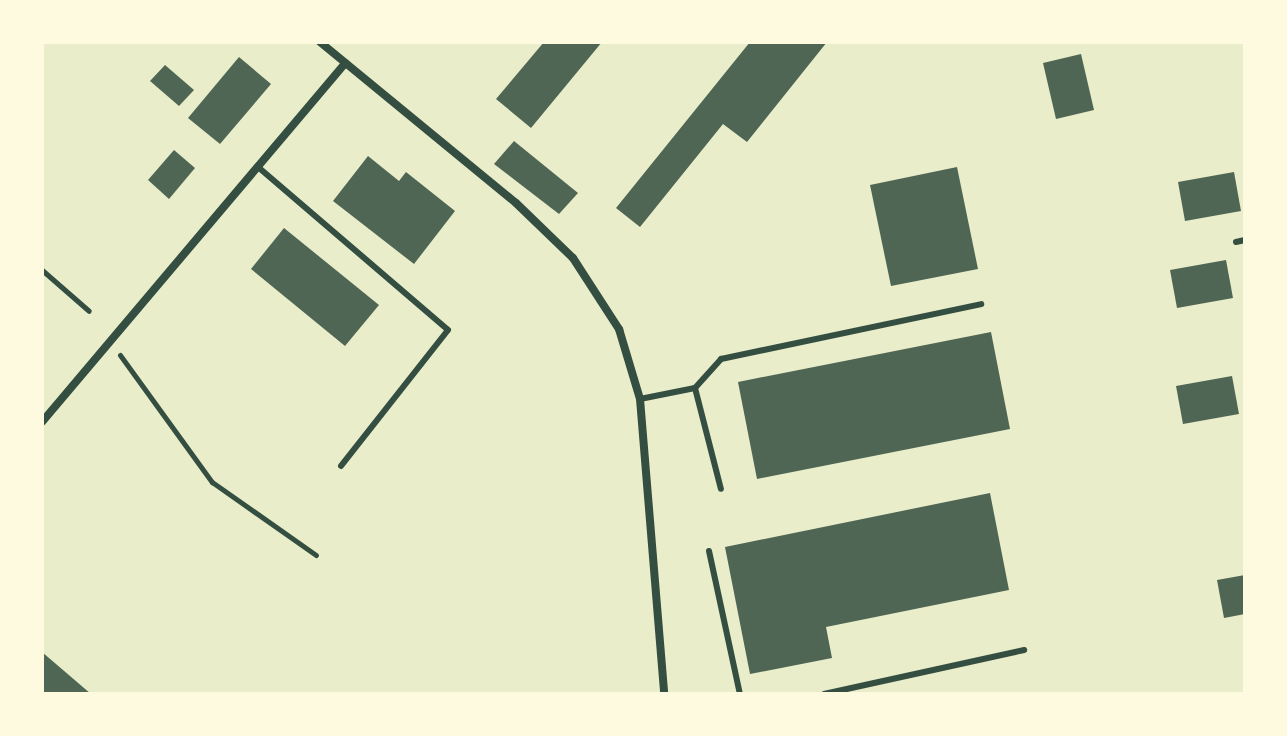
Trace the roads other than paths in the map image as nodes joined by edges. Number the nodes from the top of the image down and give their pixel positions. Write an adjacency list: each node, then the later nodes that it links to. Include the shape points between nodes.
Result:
1 (320, 42): 2 (street)
2 (345, 63): 3 (street); 8 (street, via 516,203 573,258 619,329)
3 (258, 167): 9 (street); 10 (lane, via 448,330)
4 (1245, 240): 5 (lane)
5 (1236, 242)
6 (981, 304): 7 (lane, via 721,359)
7 (695, 388): 8 (lane); 11 (lane)
8 (640, 399): 14 (street)
9 (42, 422)
10 (341, 466)
11 (721, 489)
12 (709, 551): 15 (lane)
13 (1024, 650): 16 (lane)
14 (664, 694)
15 (740, 694)
16 (824, 694)

